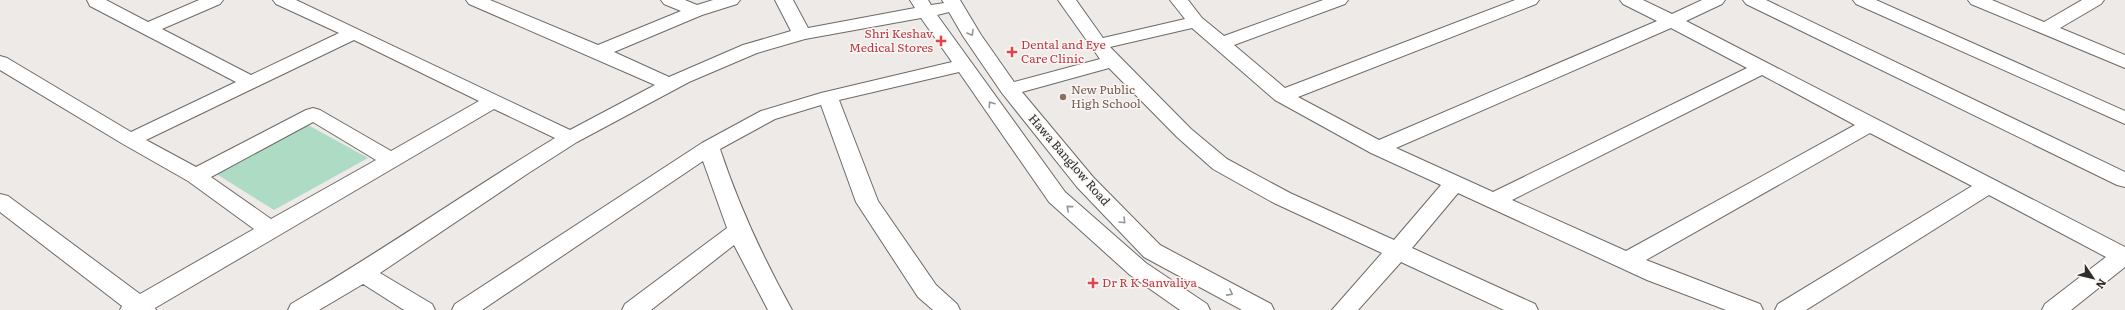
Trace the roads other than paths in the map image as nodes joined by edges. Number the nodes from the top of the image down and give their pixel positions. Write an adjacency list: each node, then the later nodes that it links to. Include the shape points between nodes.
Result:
1 (96, 0): 27 (street)
2 (214, 0): 27 (street)
3 (282, 0): 29 (street)
4 (474, 0): 22 (street)
5 (518, 0): 22 (street)
6 (670, 0): 24 (street)
7 (731, 0): 24 (street)
8 (784, 0): 30 (street)
9 (1067, 0): 31 (street)
10 (1179, 0): 26 (street)
11 (1339, 0): 32 (street)
12 (1530, 0): 44 (street)
13 (1629, 0): 25 (street)
14 (1716, 0): 25 (street)
15 (1752, 0): 55 (street)
16 (1862, 0): 23 (street)
17 (1905, 0): 23 (street)
18 (1977, 0): 28 (street)
19 (2094, 0): 28 (street)
20 (954, 3): 21 (street); 43 (street, Hawa Banglow Road, one-way to 43, via 972,36)
21 (922, 6): 30 (street); 37 (street)
22 (498, 10): 33 (street)
23 (1885, 10): 47 (street)
24 (696, 11): 33 (street)
25 (1672, 21): 38 (street); 52 (street)
26 (1196, 22): 31 (street); 32 (street)
27 (148, 28): 41 (street)
28 (2045, 28): 36 (street)
29 (354, 33): 41 (street); 46 (street)
30 (802, 34): 42 (street, via 750,49)
31 (1099, 44): 34 (street)
32 (1220, 44): 44 (street)
33 (598, 52): 42 (street)
34 (1113, 61): 43 (street); 62 (street, via 1184,133 1220,164 1282,198)
35 (0, 62): 39 (street)
36 (2125, 62)
37 (964, 65): 45 (street); 73 (street, one-way to 37, via 1138,269 1057,197)
38 (1762, 68): 48 (street); 59 (street)
39 (19, 74): 40 (street); 50 (street)
40 (0, 82)
41 (251, 82): 50 (street)
42 (669, 84): 49 (street)
43 (1009, 89): 74 (street, Hawa Banglow Road, one-way to 74, via 1085,182 1152,251)
44 (1282, 96): 52 (street)
45 (828, 97): 51 (street, via 768,115); 72 (street, via 868,202 926,291)
46 (493, 101): 49 (street); 53 (street)
47 (2125, 118)
48 (1871, 124): 57 (street); 64 (street)
49 (570, 138): 65 (street)
50 (130, 140): 54 (street)
51 (709, 147): 61 (street); 69 (street)
52 (1378, 148): 56 (street)
53 (391, 160): 54 (street, via 313,114); 60 (street)
54 (196, 176): 60 (street)
55 (2125, 180)
56 (1454, 183): 59 (street); 62 (street)
57 (1988, 186): 63 (street); 78 (street)
58 (0, 201): 66 (street)
59 (1493, 201): 64 (street)
60 (271, 230): 66 (street)
61 (738, 231): 70 (street); 71 (street)
62 (1397, 251): 75 (street); 76 (street)
63 (2124, 256): 79 (street)
64 (1627, 261): 77 (street)
65 (363, 273): 67 (street); 68 (street)
66 (138, 309)
67 (300, 310)
68 (423, 310)
69 (464, 310)
70 (634, 310)
71 (780, 310)
72 (948, 310)
73 (1198, 310)
74 (1262, 310)
75 (1344, 310)
76 (1526, 310)
77 (1751, 310)
78 (1787, 310)
79 (2054, 310)

